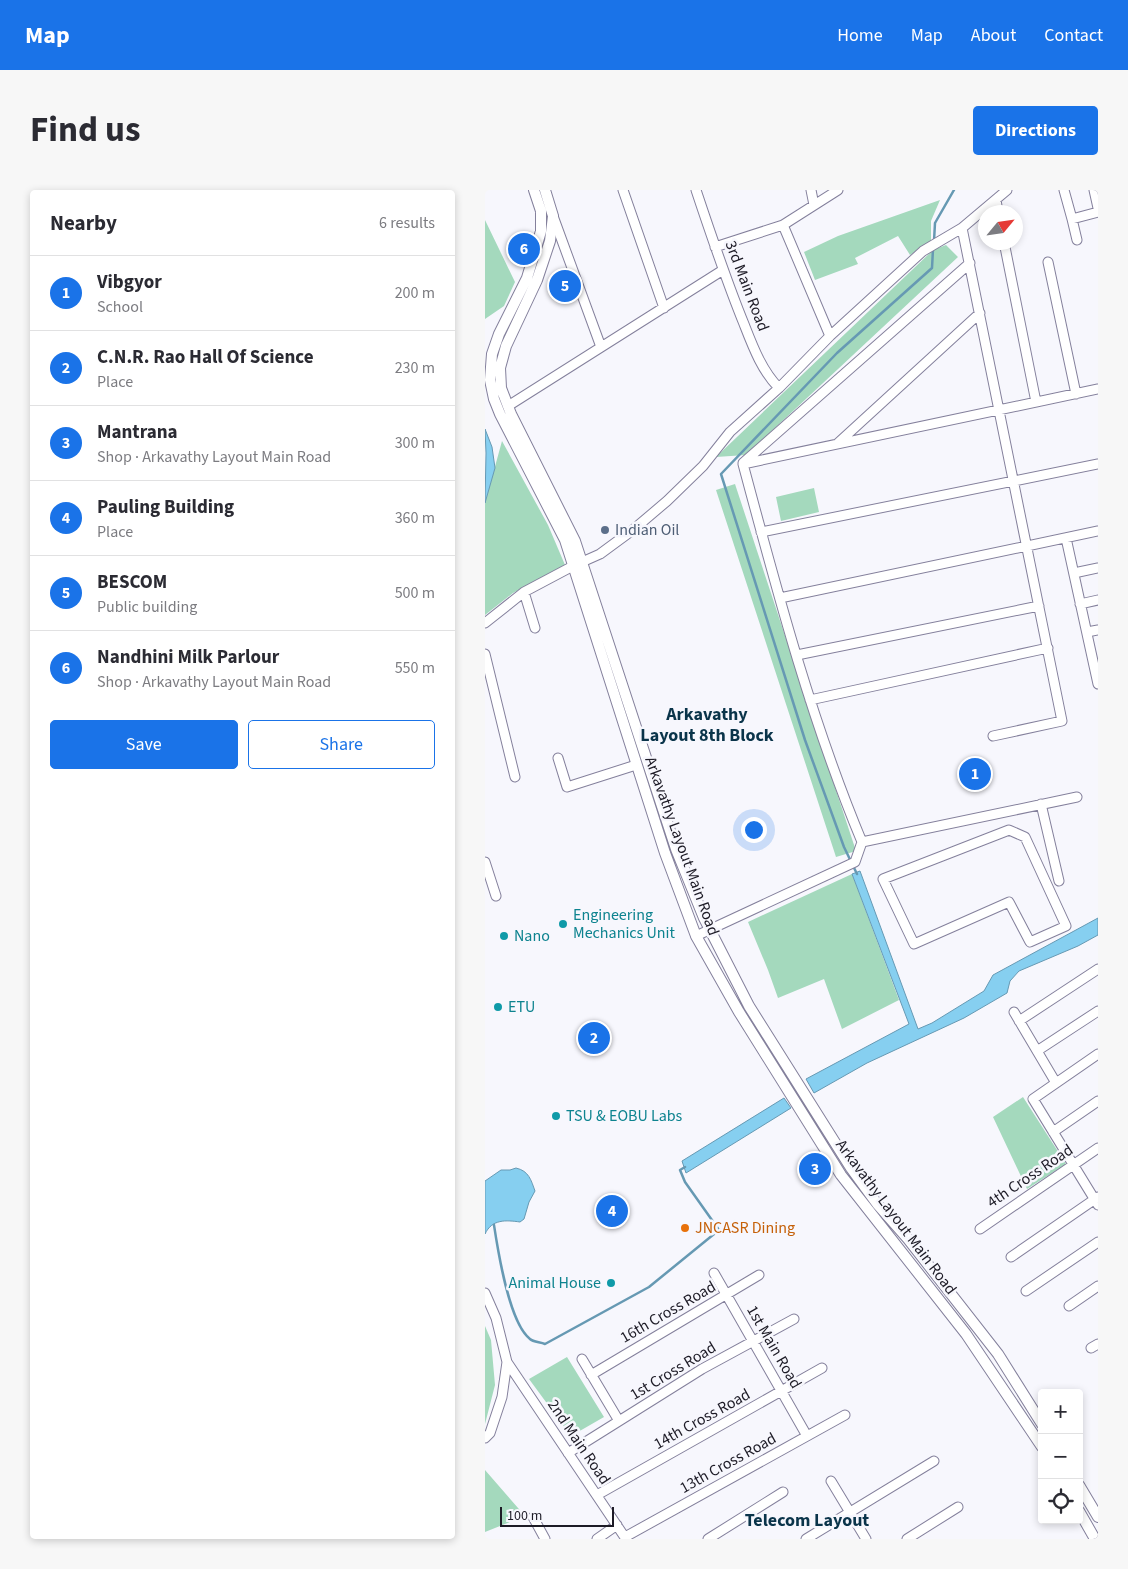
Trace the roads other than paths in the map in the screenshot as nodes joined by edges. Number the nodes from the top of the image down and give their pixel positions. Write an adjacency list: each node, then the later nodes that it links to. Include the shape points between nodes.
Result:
1 (534, 190): 42 (main road, Arkavathy Layout Main Road, via 541,211 541,231 527,278 494,346 490,380 499,414)
2 (545, 190): 14 (main road, Arkavathy Layout Main Road)
3 (623, 190): 24 (street)
4 (696, 190): 19 (street, 3rd Main Road)
5 (811, 190): 11 (street)
6 (838, 190): 11 (street)
7 (1007, 190): 10 (street)
8 (1064, 190): 15 (street)
9 (1094, 190): 13 (street)
10 (996, 200): 12 (street); 17 (street)
11 (814, 205): 16 (street)
12 (997, 205)
13 (1098, 210): 15 (street)
14 (552, 214): 27 (street); 32 (main road, Arkavathy Layout Main Road, via 550,241 537,280 502,357 500,381)
15 (1072, 219): 18 (street)
16 (783, 224): 19 (street); 26 (street)
17 (962, 228): 22 (street); 26 (street, via 923,251)
18 (1077, 240)
19 (715, 247): 23 (street, 3rd Main Road)
20 (1006, 250): 31 (street)
21 (1048, 262): 30 (street)
22 (969, 263): 25 (street); 35 (street)
23 (723, 270): 24 (street); 28 (street, 3rd Main Road, via 762,365)
24 (664, 308): 27 (street)
25 (980, 314): 33 (street); 34 (street)
26 (830, 336): 28 (street)
27 (601, 347): 32 (street)
28 (779, 388): 42 (street, via 730,432 703,466 667,501 600,554)
29 (1098, 389): 30 (street)
30 (1076, 394): 31 (street)
31 (1036, 402): 33 (street)
32 (508, 406): 42 (main road, Arkavathy Layout Main Road, via 571,531)
33 (999, 410): 34 (street); 37 (street)
34 (838, 444): 35 (street)
35 (743, 464): 39 (street)
36 (1098, 464): 37 (street)
37 (1014, 481): 39 (street); 41 (street)
38 (1098, 531): 40 (street)
39 (761, 532): 46 (street)
40 (1066, 538): 41 (street); 44 (street)
41 (1027, 546): 46 (street); 49 (street)
42 (577, 565): 45 (street); 62 (main road, Arkavathy Layout Main Road); 72 (main road, Arkavathy Layout Main Road, via 676,849)
43 (1098, 568): 44 (street)
44 (1074, 572): 48 (street)
45 (524, 592): 50 (street); 51 (street)
46 (780, 598): 56 (street)
47 (1098, 600): 48 (street)
48 (1081, 604): 53 (street)
49 (1039, 606): 54 (street); 56 (street)
50 (485, 623)
51 (535, 628)
52 (1098, 630): 53 (street)
53 (1087, 632): 57 (street)
54 (1047, 648): 59 (street); 60 (street, via 1063,721)
55 (485, 654): 63 (street)
56 (797, 655): 59 (street)
57 (1096, 670): 58 (street)
58 (1098, 684)
59 (810, 700): 68 (street)
60 (993, 736)
61 (558, 758): 62 (street, via 567,787)
62 (636, 765): 73 (main road, Arkavathy Layout Main Road)
63 (515, 777)
64 (1077, 797): 65 (street)
65 (1041, 804): 66 (street); 70 (street)
66 (1004, 812): 67 (street); 68 (street)
67 (1009, 830): 67 (street, via 1025,837 1066,926 1030,942 1009,902 914,944 883,879)
68 (862, 842): 72 (street, via 855,862)
69 (485, 862): 71 (street)
70 (1059, 881)
71 (496, 896)
72 (709, 929): 73 (street); 97 (main road, Arkavathy Layout Main Road, via 749,1006 851,1168 877,1205)
73 (696, 936): 98 (main road, Arkavathy Layout Main Road, via 739,1012 841,1175)
74 (1098, 969): 77 (street)
75 (1098, 1011): 78 (street)
76 (1014, 1012): 77 (street)
77 (1019, 1021): 78 (street)
78 (1037, 1051): 80 (street)
79 (1098, 1054): 80 (street)
80 (1056, 1083): 82 (street, via 1033,1099)
81 (1098, 1101): 82 (street)
82 (1053, 1132): 84 (street)
83 (1098, 1148): 84 (street, 4th Cross Road)
84 (1074, 1165): 85 (street); 86 (street, 4th Cross Road)
85 (1097, 1200): 88 (street)
86 (980, 1229)
87 (1098, 1242): 92 (street)
88 (1011, 1256)
89 (714, 1273): 94 (street, 1st Main Road)
90 (759, 1275): 94 (street, 16th Cross Road)
91 (1098, 1286): 95 (street)
92 (1026, 1291)
93 (485, 1293): 101 (street, via 496,1318)
94 (727, 1295): 99 (street, 1st Main Road); 103 (street, 16th Cross Road)
95 (1069, 1306)
96 (795, 1319): 99 (street, 1st Cross Road)
97 (976, 1326): 98 (main road); 106 (main road, Arkavathy Layout Main Road, via 998,1354)
98 (966, 1334): 110 (main road, Arkavathy Layout Main Road)
99 (753, 1342): 104 (street, 1st Main Road); 107 (street, 1st Cross Road, via 702,1369)
100 (582, 1359): 103 (street)
101 (507, 1362): 109 (street, via 502,1397); 111 (street, 2nd Main Road)
102 (822, 1368): 104 (street, 14th Cross Road)
103 (591, 1375): 107 (street)
104 (781, 1391): 108 (street, 1st Main Road); 116 (street, 14th Cross Road)
105 (845, 1415): 108 (street, 13th Cross Road)
106 (1038, 1418)
107 (619, 1421): 111 (street, 1st Cross Road)
108 (807, 1436): 123 (street, 13th Cross Road)
109 (485, 1438)
110 (1038, 1441)
111 (568, 1453): 116 (street, 2nd Main Road)
112 (934, 1461): 118 (street)
113 (831, 1481): 118 (street)
114 (783, 1492): 126 (street)
115 (1083, 1492): 120 (main road)
116 (597, 1496): 122 (street, 2nd Main Road)
117 (958, 1507): 129 (street)
118 (850, 1512): 127 (street); 128 (street)
119 (533, 1517): 124 (street)
120 (1098, 1517)
121 (1083, 1518): 130 (main road)
122 (617, 1525): 123 (street, 2nd Main Road); 125 (street)
123 (625, 1538)
124 (545, 1539)
125 (597, 1539)
126 (708, 1539)
127 (806, 1539)
128 (866, 1539)
129 (907, 1539)
130 (1094, 1539)

